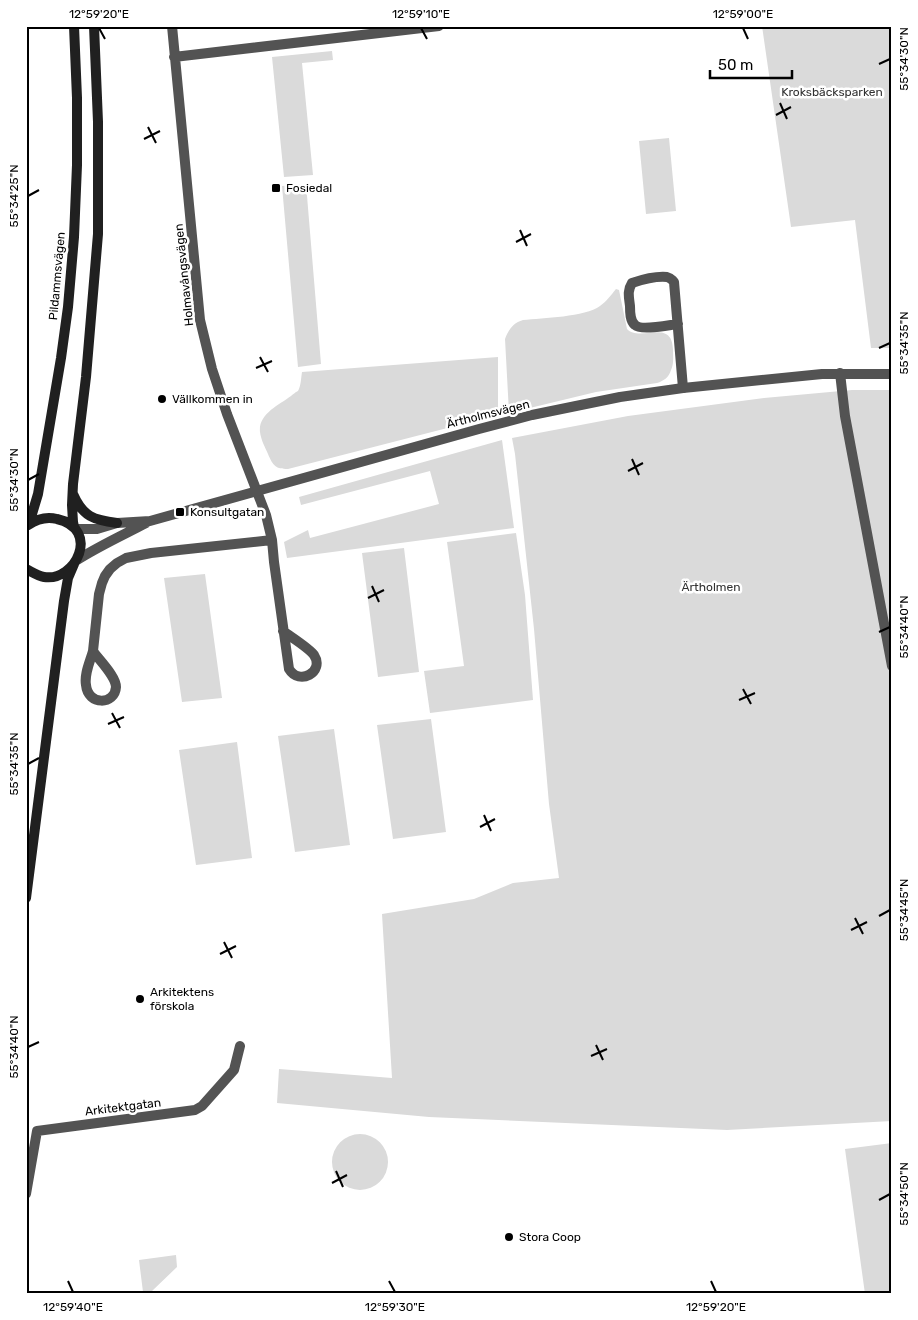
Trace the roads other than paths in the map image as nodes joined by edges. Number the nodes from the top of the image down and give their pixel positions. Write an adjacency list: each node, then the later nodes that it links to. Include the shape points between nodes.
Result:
1 (74, 26): 15 (main road, Pildammsvägen, via 77,165 68,307 38,494)
2 (94, 26): 12 (main road, via 98,234)
3 (172, 26): 6 (street, Holmavångsvägen)
4 (439, 26): 5 (street)
5 (414, 28): 6 (street)
6 (174, 57): 11 (street, Holmavångsvägen, via 200,320 227,414)
7 (678, 324): 7 (street, via 675,288 671,279 632,283 628,291 634,324 648,327); 10 (street)
8 (840, 373): 9 (street, Ärtholmsvägen); 10 (street, Ärtholmsvägen); 22 (street, via 845,416)
9 (892, 374)
10 (683, 388): 11 (street, Ärtholmsvägen, via 532,415)
11 (257, 491): 13 (street, Ärtholmsvägen); 17 (street, Holmavångsvägen)
12 (72, 492): 14 (main road, via 87,515); 16 (main road)
13 (150, 521): 14 (street, Ärtholmsvägen); 18 (street, Ärtholmsvägen, via 97,547)
14 (117, 523): 16 (street, Ärtholmsvägen, via 96,529)
15 (28, 526): 16 (main road, Ärtholmsvägen, via 35,520 48,518 68,522)
16 (75, 528): 18 (main road, via 81,544)
17 (272, 540): 20 (street); 21 (street, via 151,552 117,563 105,576 99,594)
18 (75, 562): 19 (main road, Ärtholmsvägen, via 62,573 48,577); 23 (main road, via 64,601)
19 (26, 569)
20 (283, 631): 20 (street, via 292,674 298,677 312,674 316,669 314,656)
21 (93, 651)
22 (892, 666)
23 (26, 898)
24 (240, 1046): 25 (street, Arkitektgatan, via 234,1070 195,1110)
25 (32, 1132): 26 (street, Arkitektgatan)
26 (26, 1194)

